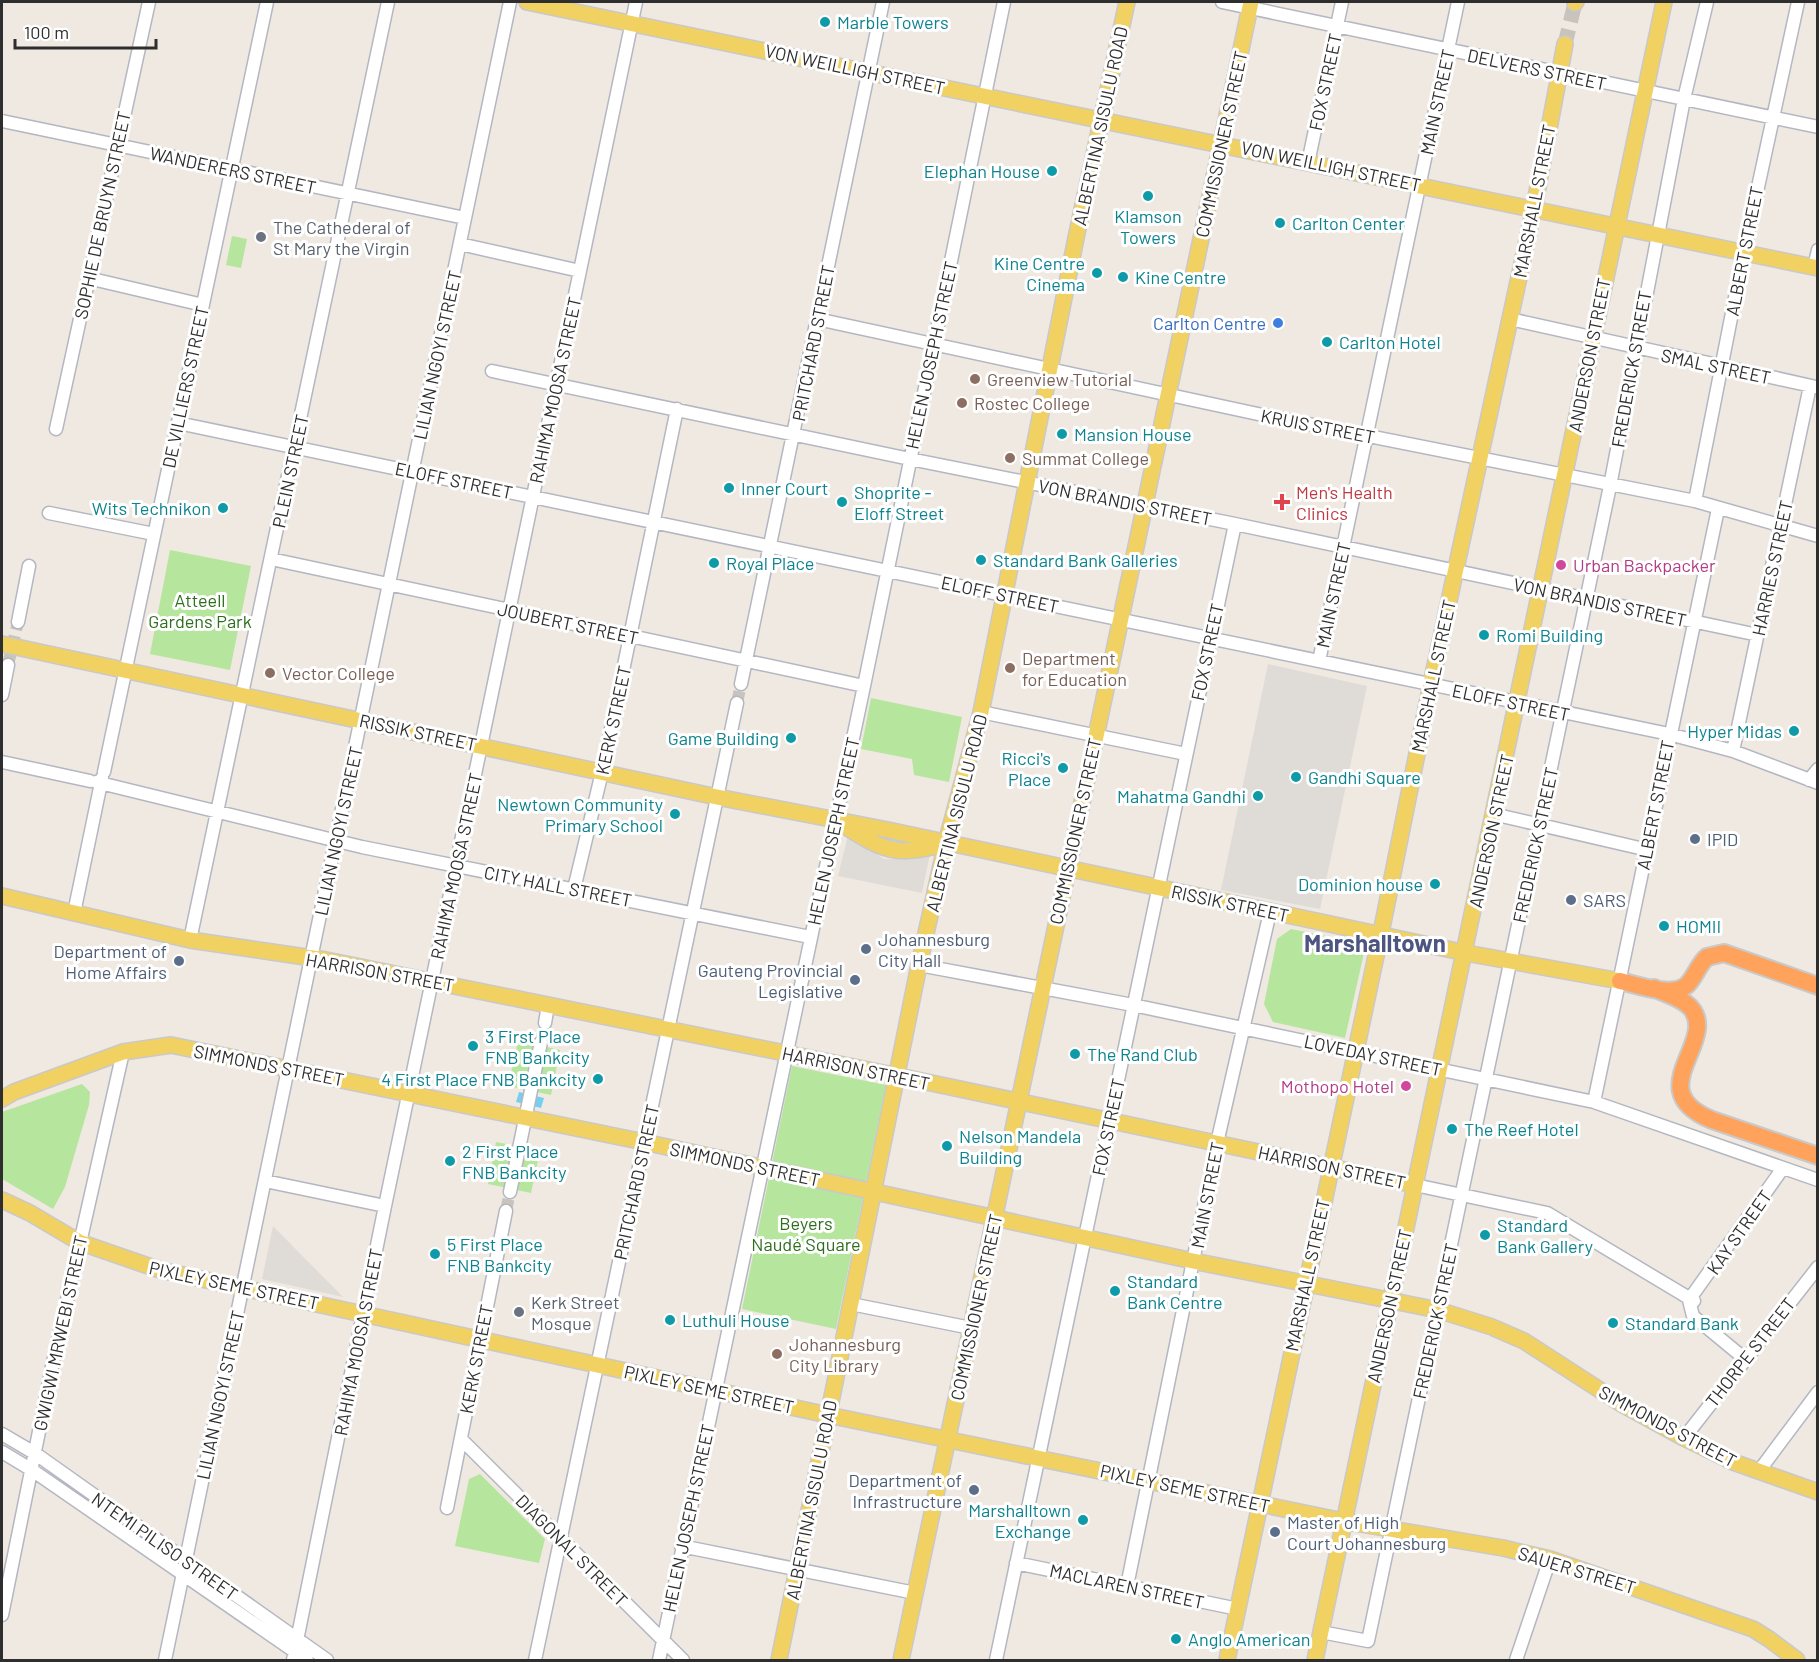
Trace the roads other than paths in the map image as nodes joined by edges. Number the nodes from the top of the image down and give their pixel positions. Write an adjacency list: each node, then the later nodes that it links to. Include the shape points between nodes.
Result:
1 (149, 2): 31 (street, SOPHIE DE BRUYN STREET)
2 (267, 2): 33 (street, DE VILLIERS STREET)
3 (388, 2): 35 (street, PLEIN STREET)
4 (510, 2): 37 (street, LILIAN NGOYI STREET)
5 (527, 2): 17 (main road, VON WEILLIGH STREET)
6 (636, 2): 17 (street, RAHIMA MOOSA STREET)
7 (883, 2): 21 (street, PRITCHARD STREET)
8 (1004, 2): 24 (street, HELEN JOSEPH STREET)
9 (1127, 2): 27 (main road, ALBERTINA SISULU ROAD)
10 (1222, 2): 16 (street, DELVERS STREET)
11 (1342, 2): 18 (street, FOX STREET)
12 (1458, 2): 20 (street, MAIN STREET)
13 (1664, 2): 23 (main road, ANDERSON STREET)
14 (1707, 2): 25 (street, FREDERICK STREET)
15 (1798, 2): 26 (street, ALBERT STREET)
16 (1251, 4): 18 (street, DELVERS STREET); 30 (main road, COMMISSIONER STREET)
17 (632, 23): 21 (main road, VON WEILLIGH STREET); 44 (street, RAHIMA MOOSA STREET)
18 (1337, 27): 20 (street, DELVERS STREET); 32 (street, FOX STREET)
19 (1565, 44): 22 (main road, MARSHALL STREET)
20 (1448, 50): 22 (street, DELVERS STREET); 34 (street, MAIN STREET)
21 (868, 72): 24 (main road, VON WEILLIGH STREET); 47 (street, PRITCHARD STREET)
22 (1559, 73): 23 (street, DELVERS STREET); 36 (main road, MARSHALL STREET)
23 (1644, 91): 25 (street, DELVERS STREET); 38 (main road, ANDERSON STREET)
24 (984, 96): 27 (main road, VON WEILLIGH STREET); 50 (street, HELEN JOSEPH STREET)
25 (1684, 99): 26 (street, DELVERS STREET); 39 (street, FREDERICK STREET)
26 (1772, 117): 29 (street, DELVERS STREET); 42 (street, ALBERT STREET)
27 (1102, 120): 30 (main road, VON WEILLIGH STREET); 52 (main road, ALBERTINA SISULU ROAD)
28 (2, 121): 31 (street, WANDERERS STREET, bridge)
29 (1818, 127)
30 (1221, 143): 32 (main road, VON WEILLIGH STREET); 57 (main road, COMMISSIONER STREET)
31 (117, 146): 33 (street, WANDERERS STREET); 45 (street, SOPHIE DE BRUYN STREET)
32 (1308, 163): 34 (main road, VON WEILLIGH STREET)
33 (231, 168): 35 (street, WANDERERS STREET); 46 (street, DE VILLIERS STREET)
34 (1420, 185): 36 (main road, VON WEILLIGH STREET); 62 (street, MAIN STREET)
35 (348, 194): 37 (street, WANDERERS STREET); 63 (street, PLEIN STREET)
36 (1534, 208): 38 (main road, VON WEILLIGH STREET); 48 (main road, MARSHALL STREET)
37 (465, 218): 40 (street, LILIAN NGOYI STREET)
38 (1615, 225): 39 (main road, VON WEILLIGH STREET); 49 (main road, ANDERSON STREET)
39 (1656, 233): 42 (main road, VON WEILLIGH STREET); 51 (street, FREDERICK STREET)
40 (460, 244): 44 (street); 66 (street, LILIAN NGOYI STREET)
41 (1818, 250): 43 (street)
42 (1744, 252): 43 (main road, VON WEILLIGH STREET); 53 (street, ALBERT STREET)
43 (1816, 267)
44 (580, 271): 55 (street, RAHIMA MOOSA STREET)
45 (88, 278): 46 (street); 60 (street, SOPHIE DE BRUYN STREET)
46 (203, 305): 59 (street, DE VILLIERS STREET)
47 (817, 319): 50 (street, KRUIS STREET); 61 (street, PRITCHARD STREET)
48 (1510, 319): 49 (street, SMAL STREET); 64 (main road, MARSHALL STREET)
49 (1592, 337): 51 (street, SMAL STREET); 67 (main road, ANDERSON STREET)
50 (934, 344): 52 (street, KRUIS STREET); 65 (street, HELEN JOSEPH STREET)
51 (1635, 348): 53 (street, SMAL STREET); 69 (street, FREDERICK STREET)
52 (1049, 368): 57 (street, KRUIS STREET); 68 (main road, ALBERTINA SISULU ROAD)
53 (1721, 368): 56 (street, SMAL STREET); 71 (street, ALBERT STREET)
54 (492, 371): 55 (street, VON BRANDIS STREET)
55 (557, 383): 58 (street, VON BRANDIS STREET); 70 (street, RAHIMA MOOSA STREET)
56 (1814, 386): 77 (street, HARRIES STREET)
57 (1168, 394): 62 (street, KRUIS STREET); 72 (main road, COMMISSIONER STREET)
58 (677, 409): 61 (street, VON BRANDIS STREET); 75 (street, KERK STREET)
59 (178, 423): 63 (street, ELOFF STREET); 78 (street, DE VILLIERS STREET)
60 (56, 429)
61 (794, 434): 65 (street, VON BRANDIS STREET); 80 (street, PRITCHARD STREET)
62 (1367, 436): 64 (street, KRUIS STREET); 81 (street, MAIN STREET)
63 (294, 448): 66 (street, ELOFF STREET); 82 (street, PLEIN STREET)
64 (1480, 458): 67 (street, KRUIS STREET); 84 (main road, MARSHALL STREET)
65 (910, 459): 68 (street, VON BRANDIS STREET); 85 (street, HELEN JOSEPH STREET)
66 (412, 472): 70 (street, ELOFF STREET); 86 (street, LILIAN NGOYI STREET)
67 (1565, 477): 69 (street, KRUIS STREET); 87 (main road, ANDERSON STREET)
68 (1027, 483): 72 (street, VON BRANDIS STREET); 88 (main road, ALBERTINA SISULU ROAD)
69 (1610, 486): 71 (street, KRUIS STREET); 89 (street, FREDERICK STREET)
70 (533, 497): 75 (street, ELOFF STREET); 90 (street, RAHIMA MOOSA STREET)
71 (1695, 501): 73 (street, KRUIS STREET)
72 (1144, 506): 76 (street, VON BRANDIS STREET); 91 (main road, COMMISSIONER STREET)
73 (1718, 509): 77 (street, KRUIS STREET); 93 (street, ALBERT STREET)
74 (49, 513): 78 (street)
75 (653, 522): 80 (street, ELOFF STREET); 95 (street, KERK STREET)
76 (1235, 524): 81 (street, VON BRANDIS STREET); 96 (street, FOX STREET)
77 (1780, 527): 79 (street, KRUIS STREET); 94 (street, HARRIES STREET)
78 (154, 534): 101 (street, DE VILLIERS STREET)
79 (1818, 536)
80 (771, 548): 85 (street, ELOFF STREET); 98 (street, PRITCHARD STREET)
81 (1344, 548): 84 (street, VON BRANDIS STREET); 99 (street, MAIN STREET)
82 (271, 559): 86 (street, JOUBERT STREET); 105 (street, PLEIN STREET)
83 (29, 566): 92 (street)
84 (1455, 570): 87 (street, VON BRANDIS STREET); 103 (main road, MARSHALL STREET)
85 (888, 571): 88 (street, ELOFF STREET); 104 (street, HELEN JOSEPH STREET)
86 (389, 584): 90 (street, JOUBERT STREET); 111 (street, LILIAN NGOYI STREET)
87 (1541, 591): 89 (street, VON BRANDIS STREET); 108 (main road, ANDERSON STREET)
88 (1005, 595): 91 (street, ELOFF STREET); 109 (main road, ALBERTINA SISULU ROAD)
89 (1586, 600): 93 (street, VON BRANDIS STREET); 110 (street, FREDERICK STREET)
90 (509, 610): 95 (street, JOUBERT STREET); 114 (street, RAHIMA MOOSA STREET)
91 (1120, 619): 96 (street, ELOFF STREET); 113 (main road, COMMISSIONER STREET)
92 (18, 622)
93 (1696, 622): 94 (street, VON BRANDIS STREET); 112 (street, ALBERT STREET)
94 (1758, 635): 115 (street, HARRIES STREET)
95 (630, 636): 98 (street, JOUBERT STREET); 119 (street, KERK STREET)
96 (1210, 637): 99 (street, ELOFF STREET); 116 (street, FOX STREET)
97 (2, 644): 101 (main road, RISSIK STREET)
98 (746, 661): 102 (street, PRITCHARD STREET); 104 (street, JOUBERT STREET)
99 (1318, 661): 103 (street, ELOFF STREET)
100 (8, 665): 106 (street)
101 (126, 669): 105 (main road, RISSIK STREET); 120 (street, DE VILLIERS STREET)
102 (741, 684)
103 (1431, 684): 108 (street, ELOFF STREET); 138 (main road, MARSHALL STREET)
104 (864, 686): 125 (street, HELEN JOSEPH STREET)
105 (243, 694): 111 (main road, RISSIK STREET); 123 (street, PLEIN STREET)
106 (2, 695)
107 (737, 703): 122 (street, PRITCHARD STREET)
108 (1518, 704): 110 (street, ELOFF STREET); 124 (main road, ANDERSON STREET)
109 (981, 712): 113 (street); 128 (main road, ALBERTINA SISULU ROAD)
110 (1563, 714): 112 (street, ELOFF STREET); 126 (street, FREDERICK STREET)
111 (361, 720): 114 (main road, RISSIK STREET); 127 (street, LILIAN NGOYI STREET)
112 (1669, 734): 115 (street, ELOFF STREET); 129 (street, ALBERT STREET)
113 (1095, 736): 116 (street); 131 (main road, COMMISSIONER STREET)
114 (481, 745): 119 (main road, RISSIK STREET); 130 (street, RAHIMA MOOSA STREET)
115 (1733, 751): 121 (street, ELOFF STREET)
116 (1186, 754): 132 (street, FOX STREET)
117 (2, 762): 120 (street, CITY HALL STREET)
118 (1818, 769): 121 (street)
119 (603, 772): 122 (main road, RISSIK STREET); 133 (street, KERK STREET)
120 (99, 779): 123 (street, CITY HALL STREET); 136 (street, DE VILLIERS STREET)
121 (1813, 782)
122 (717, 797): 125 (main road, RISSIK STREET); 137 (street, PRITCHARD STREET)
123 (217, 811): 127 (street, CITY HALL STREET); 140 (street, PLEIN STREET)
124 (1493, 814): 126 (street); 141 (main road, ANDERSON STREET)
125 (835, 820): 128 (main road, RISSIK STREET); 139 (street, HELEN JOSEPH STREET)
126 (1539, 825): 129 (street); 143 (street, FREDERICK STREET)
127 (336, 841): 130 (street, CITY HALL STREET); 142 (street, LILIAN NGOYI STREET)
128 (946, 843): 131 (main road, RISSIK STREET); 144 (main road, ALBERTINA SISULU ROAD)
129 (1648, 850): 146 (street, ALBERT STREET)
130 (456, 865): 133 (street, CITY HALL STREET); 145 (street, RAHIMA MOOSA STREET)
131 (1067, 868): 132 (main road, RISSIK STREET); 148 (main road, COMMISSIONER STREET)
132 (1157, 888): 135 (main road, RISSIK STREET); 151 (street, FOX STREET)
133 (574, 889): 137 (street, CITY HALL STREET)
134 (2, 896): 136 (main road, HARRISON STREET)
135 (1270, 912): 138 (main road, RISSIK STREET); 153 (street, MAIN STREET)
136 (74, 913): 140 (main road, HARRISON STREET)
137 (693, 913): 139 (street, CITY HALL STREET); 154 (street, PRITCHARD STREET)
138 (1381, 934): 141 (main road, RISSIK STREET); 156 (main road, MARSHALL STREET)
139 (810, 937): 158 (street, HELEN JOSEPH STREET)
140 (190, 940): 142 (main road, HARRISON STREET)
141 (1466, 952): 143 (main road, RISSIK STREET); 160 (main road, ANDERSON STREET)
142 (311, 958): 145 (main road, HARRISON STREET); 159 (street, LILIAN NGOYI STREET)
143 (1511, 961): 146 (main road, RISSIK STREET); 162 (street, FREDERICK STREET)
144 (919, 965): 148 (street, LOVEDAY STREET); 161 (main road, ALBERTINA SISULU ROAD)
145 (432, 981): 150 (main road, HARRISON STREET); 163 (street, RAHIMA MOOSA STREET)
146 (1620, 981): 149 (highway); 166 (street, ALBERT STREET)
147 (1818, 986): 149 (highway, via 1724,953 1707,957 1680,989)
148 (1041, 987): 151 (street, LOVEDAY STREET); 165 (main road, COMMISSIONER STREET)
149 (1654, 988): 171 (highway, via 1685,1002 1695,1015 1695,1034 1680,1084 1688,1105 1712,1120)
150 (548, 1005): 152 (street); 154 (main road, HARRISON STREET)
151 (1133, 1005): 153 (street, LOVEDAY STREET); 168 (street, FOX STREET)
152 (545, 1023)
153 (1244, 1028): 156 (street, LOVEDAY STREET); 170 (street, MAIN STREET)
154 (668, 1030): 158 (main road, HARRISON STREET); 169 (street, PRITCHARD STREET)
155 (541, 1042): 167 (street)
156 (1356, 1051): 160 (street, LOVEDAY STREET); 173 (main road, MARSHALL STREET)
157 (123, 1052): 159 (main road, SIMMONDS STREET, via 171,1045); 164 (main road, SIMMONDS STREET); 188 (street, GWIGWI MRWEBI STREET)
158 (785, 1053): 161 (main road, HARRISON STREET); 172 (street, HELEN JOSEPH STREET)
159 (288, 1068): 163 (main road, SIMMONDS STREET); 176 (street, LILIAN NGOYI STREET)
160 (1440, 1070): 162 (street, LOVEDAY STREET); 177 (main road, ANDERSON STREET)
161 (898, 1076): 165 (main road, HARRISON STREET); 178 (main road, ALBERTINA SISULU ROAD)
162 (1486, 1080): 166 (street, LOVEDAY STREET); 181 (street, FREDERICK STREET)
163 (408, 1093): 167 (main road, SIMMONDS STREET); 183 (street, RAHIMA MOOSA STREET)
164 (6, 1096)
165 (1018, 1102): 168 (main road, HARRISON STREET); 186 (main road, COMMISSIONER STREET)
166 (1594, 1102): 174 (street, LOVEDAY STREET)
167 (526, 1119): 169 (main road, SIMMONDS STREET); 180 (street)
168 (1109, 1121): 170 (main road, HARRISON STREET); 187 (street, FOX STREET)
169 (644, 1142): 172 (main road, SIMMONDS STREET); 201 (street, PRITCHARD STREET)
170 (1217, 1143): 173 (main road, HARRISON STREET); 189 (street, MAIN STREET)
171 (1810, 1153)
172 (762, 1167): 178 (main road, SIMMONDS STREET); 202 (street, HELEN JOSEPH STREET)
173 (1330, 1167): 177 (main road, HARRISON STREET); 191 (main road, MARSHALL STREET)
174 (1784, 1168): 175 (street, LOVEDAY STREET); 193 (street, KAY STREET)
175 (1818, 1180)
176 (265, 1181): 183 (street); 192 (street, LILIAN NGOYI STREET)
177 (1415, 1185): 181 (street, HARRISON STREET); 194 (main road, ANDERSON STREET)
178 (873, 1191): 186 (main road, SIMMONDS STREET); 195 (main road, ALBERTINA SISULU ROAD)
179 (2, 1192): 185 (main road)
180 (510, 1192)
181 (1463, 1195): 193 (street, HARRISON STREET, via 1547,1213); 196 (street, FREDERICK STREET)
182 (2, 1200): 185 (main road)
183 (385, 1206): 197 (street, RAHIMA MOOSA STREET)
184 (506, 1211): 199 (street, KERK STREET)
185 (30, 1213): 188 (main road, PIXLEY SEME STREET)
186 (995, 1219): 187 (main road, SIMMONDS STREET); 198 (main road, COMMISSIONER STREET)
187 (1084, 1237): 189 (main road, SIMMONDS STREET); 211 (street, FOX STREET)
188 (79, 1242): 192 (main road, PIXLEY SEME STREET, via 160,1270); 210 (street, GWIGWI MRWEBI STREET)
189 (1193, 1261): 191 (main road, SIMMONDS STREET); 214 (street, MAIN STREET)
190 (1816, 1272): 200 (street, THORPE STREET)
191 (1306, 1283): 194 (main road, SIMMONDS STREET); 216 (main road, MARSHALL STREET)
192 (243, 1289): 197 (main road, PIXLEY SEME STREET); 223 (street, LILIAN NGOYI STREET)
193 (1692, 1299): 200 (street, via 1693,1316)
194 (1390, 1300): 196 (main road, SIMMONDS STREET); 218 (main road, ANDERSON STREET)
195 (851, 1304): 198 (street); 204 (main road, ALBERTINA SISULU ROAD)
196 (1438, 1310): 206 (main road, SIMMONDS STREET, via 1524,1341 1620,1403); 219 (street, FREDERICK STREET)
197 (364, 1313): 199 (main road, PIXLEY SEME STREET); 233 (street, RAHIMA MOOSA STREET)
198 (971, 1328): 208 (main road, COMMISSIONER STREET)
199 (480, 1340): 201 (main road, PIXLEY SEME STREET); 207 (street, KERK STREET)
200 (1747, 1357): 206 (street, THORPE STREET)
201 (597, 1365): 202 (main road, PIXLEY SEME STREET); 220 (street, PRITCHARD STREET)
202 (715, 1391): 204 (main road, PIXLEY SEME STREET); 221 (street, HELEN JOSEPH STREET)
203 (1818, 1392): 213 (street)
204 (828, 1415): 208 (main road, PIXLEY SEME STREET); 225 (main road, ALBERTINA SISULU ROAD)
205 (2, 1434): 210 (street, NTEMI PILISO STREET)
206 (1684, 1438): 213 (main road, SIMMONDS STREET)
207 (461, 1439): 217 (street, KERK STREET); 220 (street, DIAGONAL STREET)
208 (948, 1439): 211 (main road, PIXLEY SEME STREET); 228 (main road, COMMISSIONER STREET)
209 (2, 1452): 212 (street, NTEMI PILISO STREET)
210 (36, 1454): 212 (street, GWIGWI MRWEBI STREET); 223 (street, NTEMI PILISO STREET)
211 (1038, 1458): 214 (main road, PIXLEY SEME STREET); 224 (street, FOX STREET)
212 (33, 1470): 226 (street, NTEMI PILISO STREET); 230 (street, GWIGWI MRWEBI STREET)
213 (1759, 1471): 215 (main road, SIMMONDS STREET)
214 (1148, 1480): 216 (main road, PIXLEY SEME STREET); 227 (street, MAIN STREET)
215 (1818, 1492)
216 (1258, 1504): 218 (main road, PIXLEY SEME STREET); 229 (main road, MARSHALL STREET)
217 (447, 1508)
218 (1343, 1521): 219 (main road, SAUER STREET); 231 (main road, ANDERSON STREET)
219 (1392, 1530): 222 (main road, SAUER STREET); 231 (street, FREDERICK STREET, via 1368,1641)
220 (561, 1538): 232 (street, DIAGONAL STREET); 237 (street, PRITCHARD STREET)
221 (681, 1546): 225 (street); 232 (street, HELEN JOSEPH STREET)
222 (1550, 1559): 245 (street); 246 (main road, SAUER STREET, via 1753,1629)
223 (186, 1560): 226 (street, LILIAN NGOYI STREET); 233 (street, NTEMI PILISO STREET)
224 (1016, 1563): 227 (street, MACLAREN STREET); 242 (street, FOX STREET)
225 (797, 1570): 228 (street); 240 (main road, ALBERTINA SISULU ROAD)
226 (184, 1573): 233 (street, NTEMI PILISO STREET); 234 (street, LILIAN NGOYI STREET)
227 (1126, 1586): 229 (street, MACLAREN STREET)
228 (915, 1593): 241 (main road, COMMISSIONER STREET)
229 (1238, 1609): 243 (main road, MARSHALL STREET)
230 (2, 1615)
231 (1321, 1632): 244 (main road, ANDERSON STREET)
232 (663, 1641): 238 (street, HELEN JOSEPH STREET); 239 (street, DIAGONAL STREET)
233 (295, 1651): 235 (street, NTEMI PILISO STREET); 236 (street, NTEMI PILISO STREET)
234 (165, 1660)
235 (307, 1660)
236 (327, 1660)
237 (535, 1660)
238 (659, 1660)
239 (683, 1660)
240 (778, 1660)
241 (902, 1660)
242 (996, 1660)
243 (1227, 1660)
244 (1315, 1660)
245 (1516, 1660)
246 (1797, 1660)

